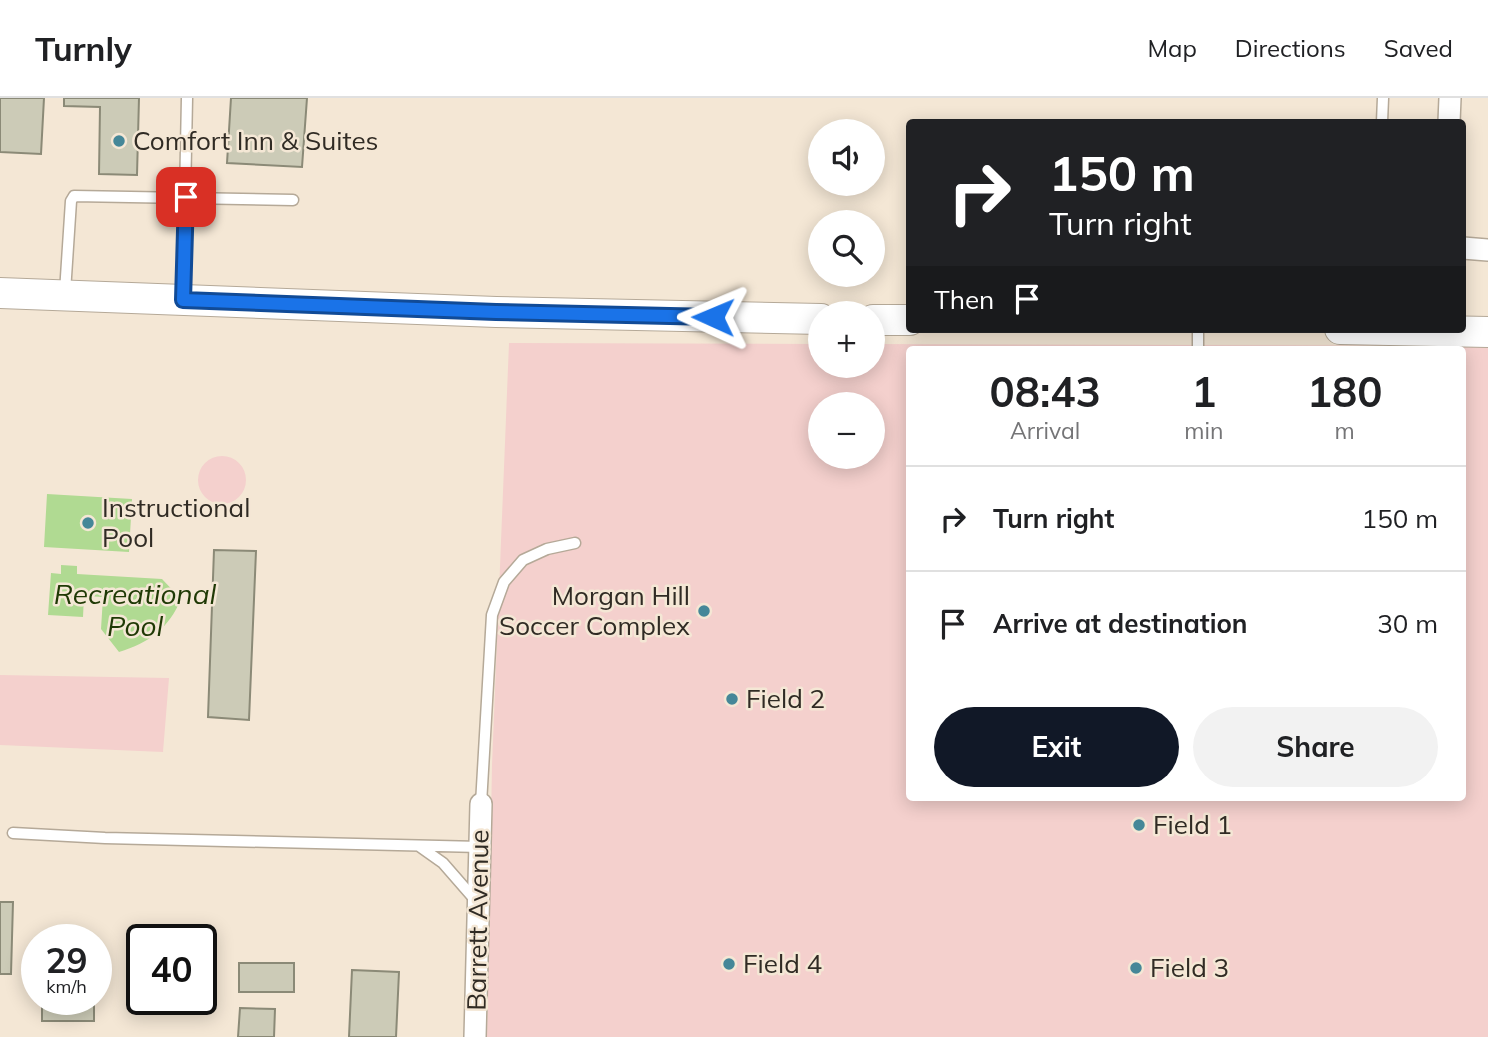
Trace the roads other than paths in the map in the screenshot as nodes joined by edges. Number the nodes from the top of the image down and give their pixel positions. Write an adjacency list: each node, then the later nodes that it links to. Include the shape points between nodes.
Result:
1 (187, 98): 6 (lane)
2 (1383, 98): 4 (lane)
3 (1450, 98): 5 (street)
4 (1382, 119)
5 (1449, 119)
6 (186, 197): 7 (lane); 11 (lane, via 74,196); 12 (lane)
7 (293, 200)
8 (1466, 248): 9 (street)
9 (1488, 250)
10 (0, 293): 11 (street)
11 (65, 296): 12 (street)
12 (183, 300): 13 (street)
13 (808, 319)
14 (885, 320): 15 (street)
15 (906, 320)
16 (1466, 331): 17 (street)
17 (1488, 332)
18 (575, 543): 19 (lane, via 523,560 504,582 492,615)
19 (481, 804): 22 (street, Barrett Avenue)
20 (13, 833): 21 (lane)
21 (419, 846): 22 (lane); 23 (lane, via 443,863)
22 (480, 847): 23 (street, Barrett Avenue)
23 (480, 906): 24 (street, Barrett Avenue)
24 (475, 1037)

